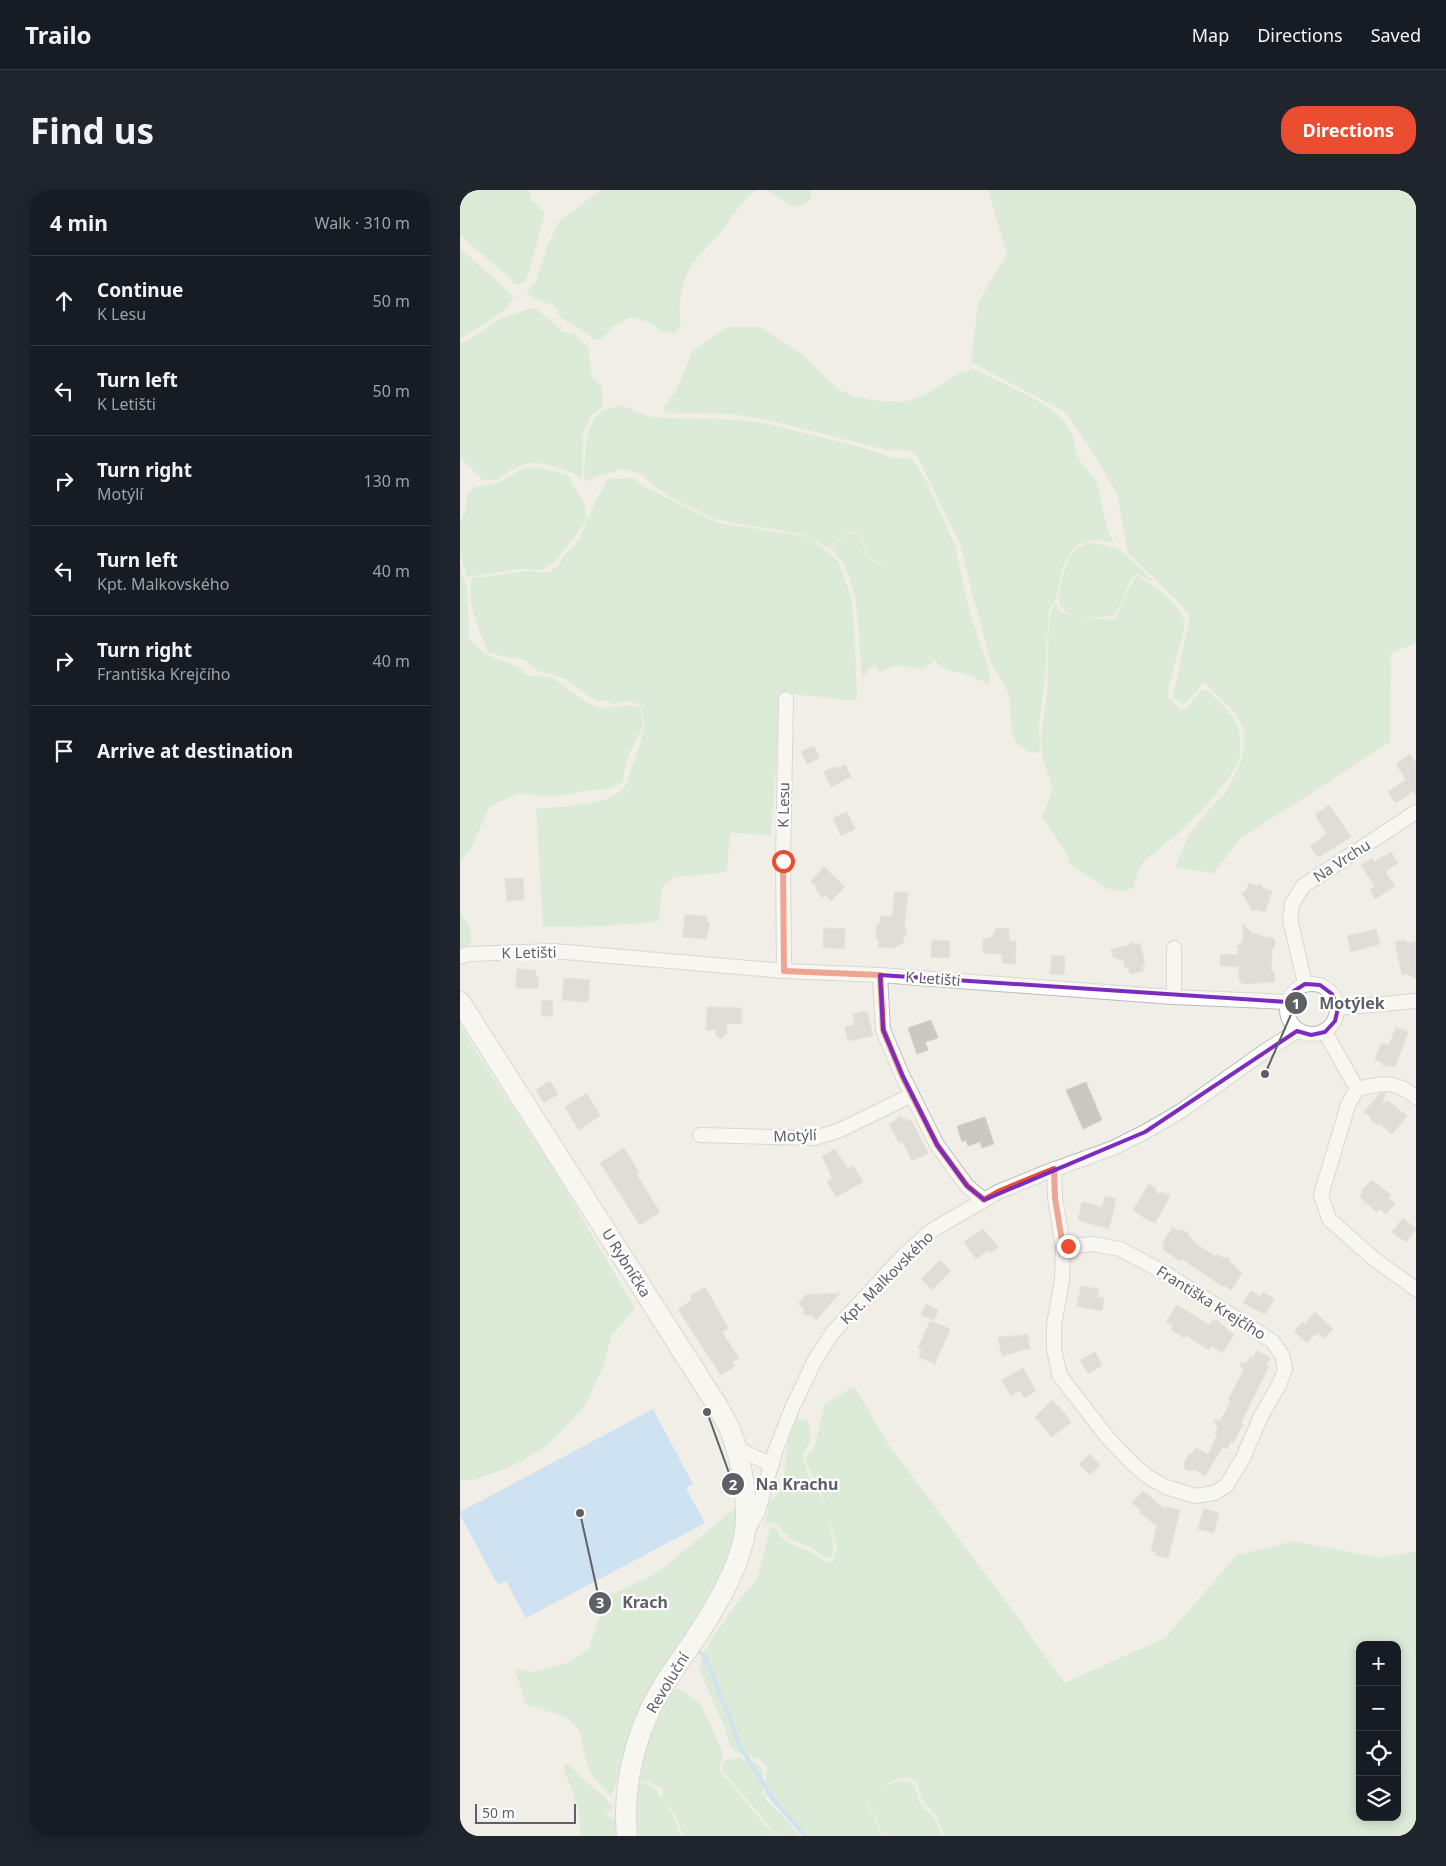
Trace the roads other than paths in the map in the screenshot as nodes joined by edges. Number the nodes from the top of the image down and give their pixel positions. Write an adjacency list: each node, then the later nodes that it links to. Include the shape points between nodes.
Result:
1 (786, 699): 5 (street, K Lesu)
2 (1416, 812): 7 (street, Na Vrchu, via 1303,886 1292,904 1290,919)
3 (1174, 948): 8 (street)
4 (460, 957): 5 (street, K Letišti, via 554,951)
5 (784, 971): 6 (street, K Letišti)
6 (880, 975): 8 (street, K Letišti); 16 (street, via 883,1030)
7 (1305, 984): 11 (street, via 1294,991); 12 (street, via 1320,985 1332,994)
8 (1173, 997): 11 (street, K Letišti)
9 (1416, 1001): 12 (street)
10 (460, 1002): 23 (street, U Rybníčka, via 718,1407)
11 (1287, 1002): 13 (street, via 1287,1018)
12 (1338, 1008): 14 (street, via 1335,1022)
13 (1297, 1030): 14 (street, via 1311,1035); 19 (street, Kpt. Malkovského, via 1181,1111 1145,1132 1113,1148)
14 (1325, 1032): 15 (street)
15 (1357, 1089): 17 (street, via 1394,1084 1406,1088); 22 (street, via 1348,1105 1322,1195 1329,1219 1374,1260)
16 (912, 1095): 18 (street, Motýlí, via 838,1131 814,1138); 20 (street, via 937,1145 967,1186)
17 (1416, 1097)
18 (700, 1135)
19 (1054, 1169): 20 (street, Kpt. Malkovského); 21 (street, Františka Krejčího)
20 (984, 1200): 24 (street, Kpt. Malkovského, via 931,1231 878,1282 833,1332 815,1360 793,1406)
21 (1063, 1247): 21 (street, Františka Krejčího, via 1092,1244 1120,1249 1272,1342 1282,1356 1285,1368 1279,1385 1226,1486 1214,1493 1195,1496 1166,1487 1148,1477 1108,1438 1060,1376 1054,1350 1054,1325 1062,1280)
22 (1416, 1289)
23 (736, 1448): 24 (street); 25 (street, U Rybníčka, via 745,1502)
24 (772, 1465): 25 (street, Kpt. Malkovského, via 758,1510)
25 (743, 1540): 26 (street, Revoluční, via 724,1590 648,1713 630,1769 626,1794)
26 (628, 1836)

